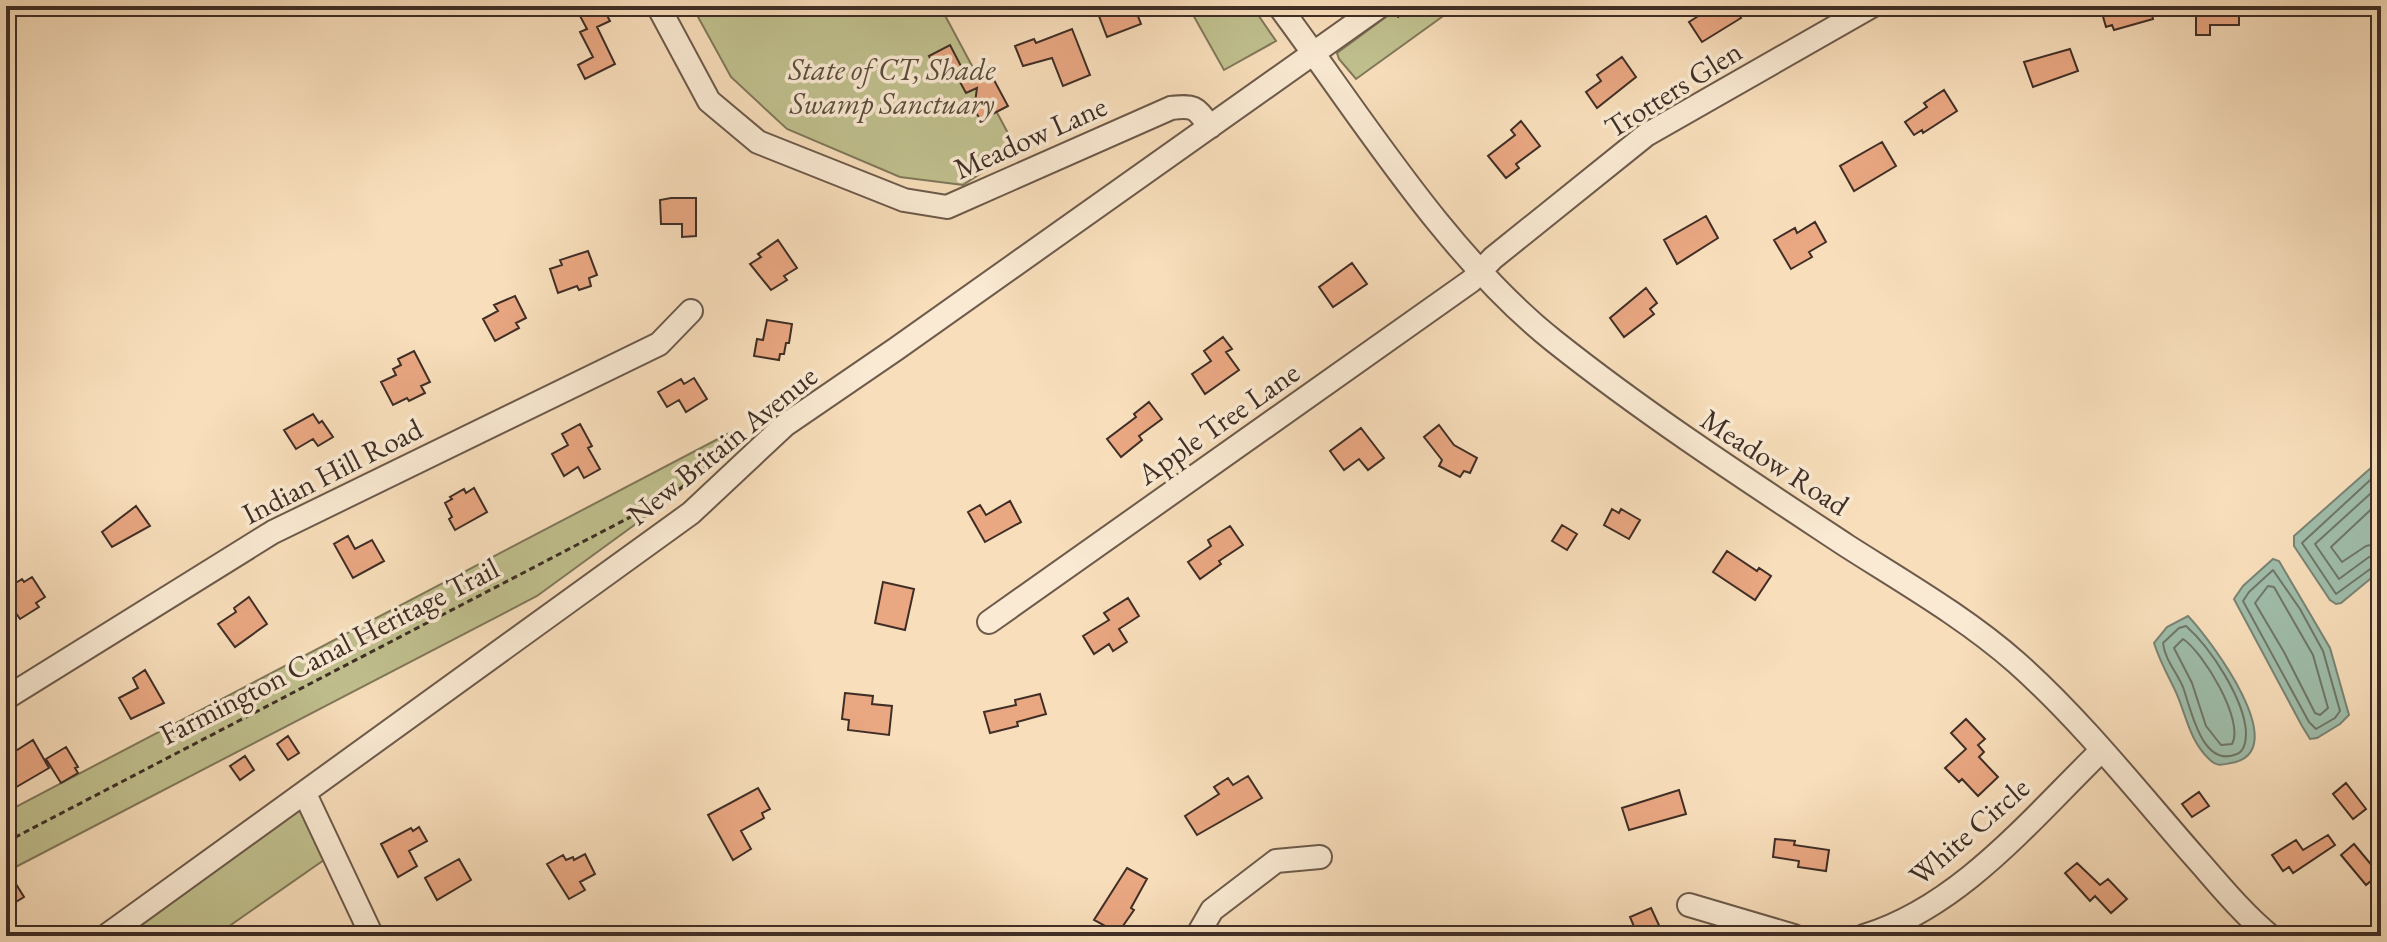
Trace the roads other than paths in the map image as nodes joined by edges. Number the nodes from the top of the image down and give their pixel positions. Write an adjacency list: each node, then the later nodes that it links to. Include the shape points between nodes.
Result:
1 (658, 6): 6 (street, Meadow Lane, via 709,101 758,142 904,200 947,207 1171,108 1190,105)
2 (1279, 6): 5 (street, Meadow Road)
3 (1380, 6): 5 (street, New Britain Avenue)
4 (1872, 6): 7 (street, Trotters Glen, via 1646,135)
5 (1314, 54): 6 (street, New Britain Avenue); 7 (street, Meadow Road)
6 (1210, 127): 12 (street, New Britain Avenue, via 785,425 691,513)
7 (1481, 271): 9 (street, Apple Tree Lane); 11 (street, Meadow Road, via 1551,339 1686,440 2016,662)
8 (691, 311): 10 (street, Indian Hill Road, via 659,344 273,532)
9 (989, 622)
10 (6, 698)
11 (2101, 751): 19 (street, White Circle, via 1972,876 1916,916); 20 (street, Meadow Road)
12 (305, 794): 15 (street, New Britain Avenue); 16 (street)
13 (1320, 857): 17 (street, via 1276,861 1212,910)
14 (1689, 905): 18 (street)
15 (106, 936)
16 (372, 936)
17 (1197, 936)
18 (1794, 936)
19 (1864, 936)
20 (2270, 936)

